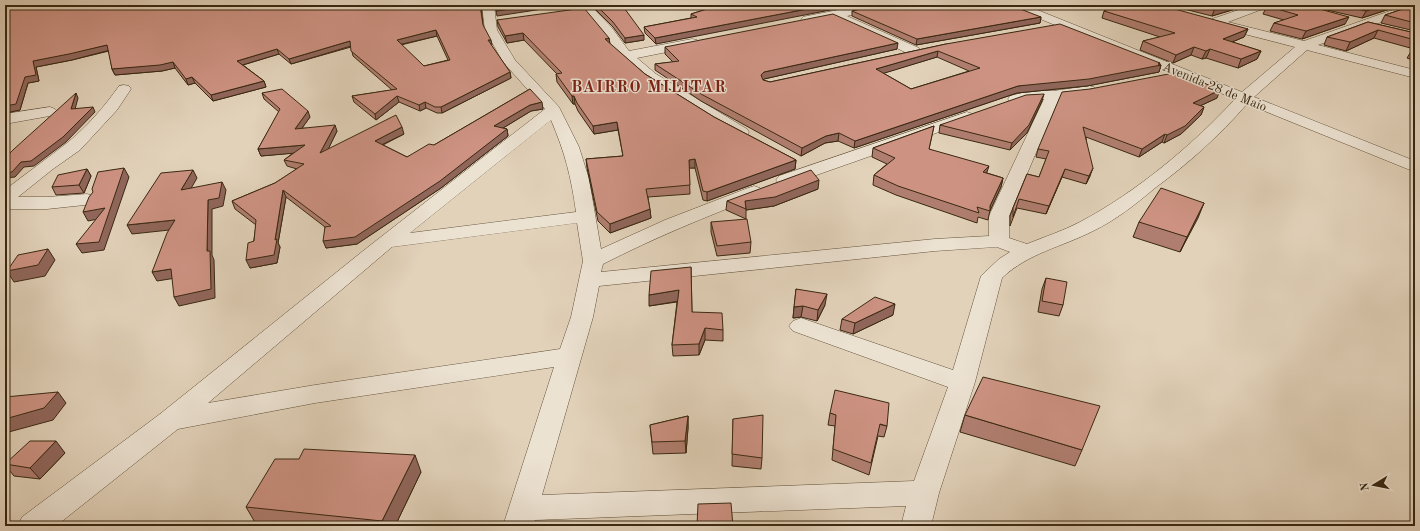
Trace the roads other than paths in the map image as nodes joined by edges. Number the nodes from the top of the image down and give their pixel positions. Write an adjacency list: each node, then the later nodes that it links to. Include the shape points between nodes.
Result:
1 (1015, 5): 12 (street, Avenida 28 de Maio)
2 (1264, 5): 11 (street)
3 (873, 6): 6 (street)
4 (1415, 6): 13 (street)
5 (581, 8): 20 (street, via 608,31)
6 (834, 14): 10 (street); 19 (street)
7 (494, 17): 30 (street, via 510,62)
8 (1201, 18): 11 (street)
9 (1340, 18): 13 (street)
10 (796, 22)
11 (1216, 22): 17 (street)
12 (1063, 24): 14 (street); 22 (street, Avenida 28 de Maio)
13 (1362, 24): 15 (street); 17 (street)
14 (1040, 28)
15 (1385, 30)
16 (703, 41): 20 (street)
17 (1304, 46): 23 (street); 28 (street)
18 (929, 48): 19 (street)
19 (914, 51): 21 (street)
20 (626, 56): 34 (street, via 673,92)
21 (891, 56)
22 (1182, 73): 24 (street); 28 (street, Avenida 28 de Maio)
23 (1415, 74)
24 (1153, 79)
25 (1107, 87): 27 (street)
26 (124, 88): 36 (street, via 112,107 74,146)
27 (1053, 95): 29 (street, via 1029,95); 40 (street, via 999,216)
28 (1244, 98): 35 (street, Avenida 28 de Maio); 42 (street, via 1197,146 1120,207 1086,227)
29 (1000, 105)
30 (554, 110): 39 (street, via 571,147); 41 (street)
31 (50, 112): 33 (street)
32 (977, 113): 43 (street, via 806,166 620,247)
33 (5, 119)
34 (757, 140)
35 (1415, 167)
36 (5, 199)
37 (87, 200): 38 (street)
38 (5, 203)
39 (586, 216): 41 (street); 43 (street)
40 (999, 240): 42 (street); 43 (street)
41 (387, 242): 47 (street)
42 (1027, 251): 46 (street, via 1006,263 992,276)
43 (591, 271): 45 (street, via 582,317)
44 (801, 326): 46 (street)
45 (570, 356): 47 (street, via 323,393); 49 (street)
46 (962, 382): 48 (street)
47 (169, 420): 50 (street)
48 (924, 493): 49 (street); 51 (street)
49 (521, 517)
50 (33, 526)
51 (916, 526)

